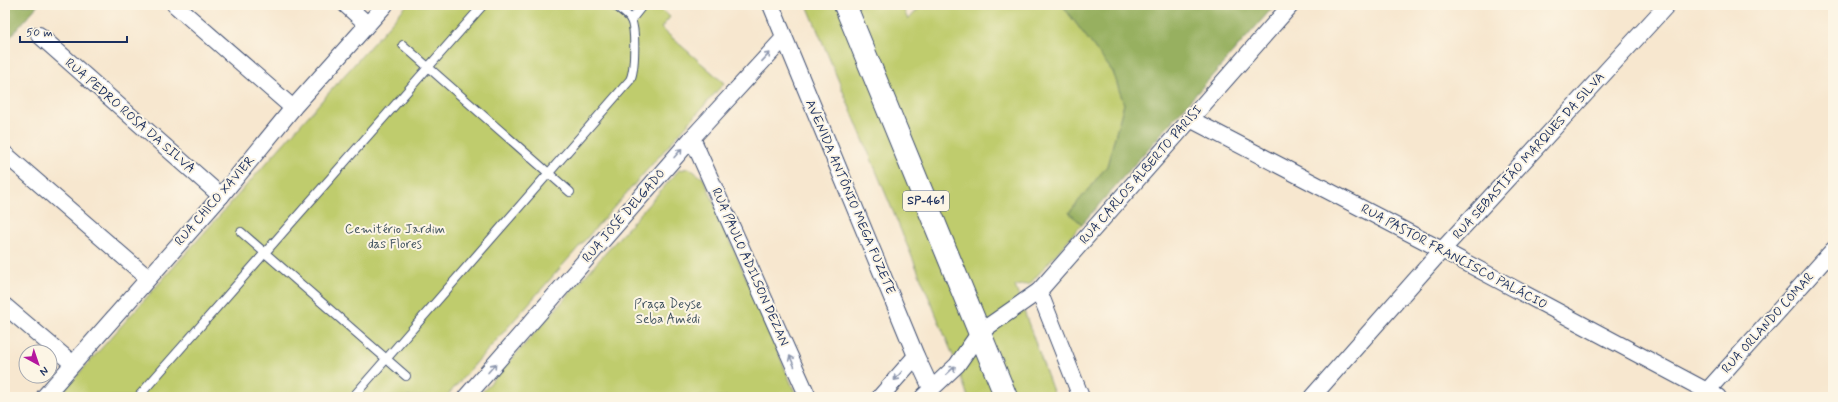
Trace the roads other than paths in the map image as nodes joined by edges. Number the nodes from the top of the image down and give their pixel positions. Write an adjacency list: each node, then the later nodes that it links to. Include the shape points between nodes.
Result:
1 (175, 5): 17 (street)
2 (346, 5): 12 (street)
3 (385, 5): 12 (street, RUA CHICO XAVIER)
4 (483, 5): 16 (lane)
5 (643, 5): 11 (lane)
6 (771, 5): 14 (street, AVENIDA ANTÔNIO MEGA FUZETE)
7 (846, 5): 31 (main road, SP-461)
8 (1291, 5): 18 (street, RUA CARLOS ALBERTO PARISI)
9 (1667, 5): 25 (street, RUA SEBASTIÃO MARQUES DA SILVA)
10 (618, 6): 11 (lane)
11 (631, 20): 21 (lane, via 634,70 630,80)
12 (367, 24): 17 (street, RUA CHICO XAVIER)
13 (39, 35): 23 (street, RUA PEDRO ROSA DA SILVA)
14 (784, 38): 19 (street, RUA JOSÉ DELGADO, one-way to 14); 32 (street, AVENIDA ANTÔNIO MEGA FUZETE)
15 (403, 45): 16 (lane)
16 (428, 66): 21 (lane); 27 (lane)
17 (293, 108): 23 (street, RUA CHICO XAVIER)
18 (1190, 119): 25 (street, RUA PASTOR FRANCISCO PALÁCIO); 29 (street, RUA CARLOS ALBERTO PARISI)
19 (692, 138): 41 (street, RUA JOSÉ DELGADO, one-way to 19); 42 (street, RUA PAULO ADILSON DEZAN, one-way to 19)
20 (5, 154): 28 (street)
21 (549, 174): 22 (lane); 33 (lane)
22 (570, 192)
23 (221, 196): 28 (street, RUA CHICO XAVIER)
24 (241, 232): 27 (lane)
25 (1442, 250): 37 (street, RUA PASTOR FRANCISCO PALÁCIO); 46 (street, RUA SEBASTIÃO MARQUES DA SILVA)
26 (1833, 250): 37 (street, RUA ORLANDO COMAR)
27 (265, 252): 33 (lane); 39 (lane)
28 (148, 278): 34 (street, RUA CHICO XAVIER)
29 (1039, 291): 31 (street, RUA CARLOS ALBERTO PARISI); 45 (street)
30 (5, 306): 34 (street)
31 (980, 332): 36 (street, one-way to 31, via 957,365); 44 (main road, SP-461)
32 (916, 356): 36 (street, AVENIDA ANTÔNIO MEGA FUZETE); 43 (street, one-way to 43)
33 (387, 359): 35 (lane); 40 (lane)
34 (72, 363): 38 (street, RUA CHICO XAVIER)
35 (406, 376)
36 (928, 393)
37 (1710, 395)
38 (44, 397)
39 (138, 397)
40 (353, 397)
41 (466, 397)
42 (808, 397)
43 (880, 397)
44 (1006, 397)
45 (1081, 397)
46 (1312, 397)

